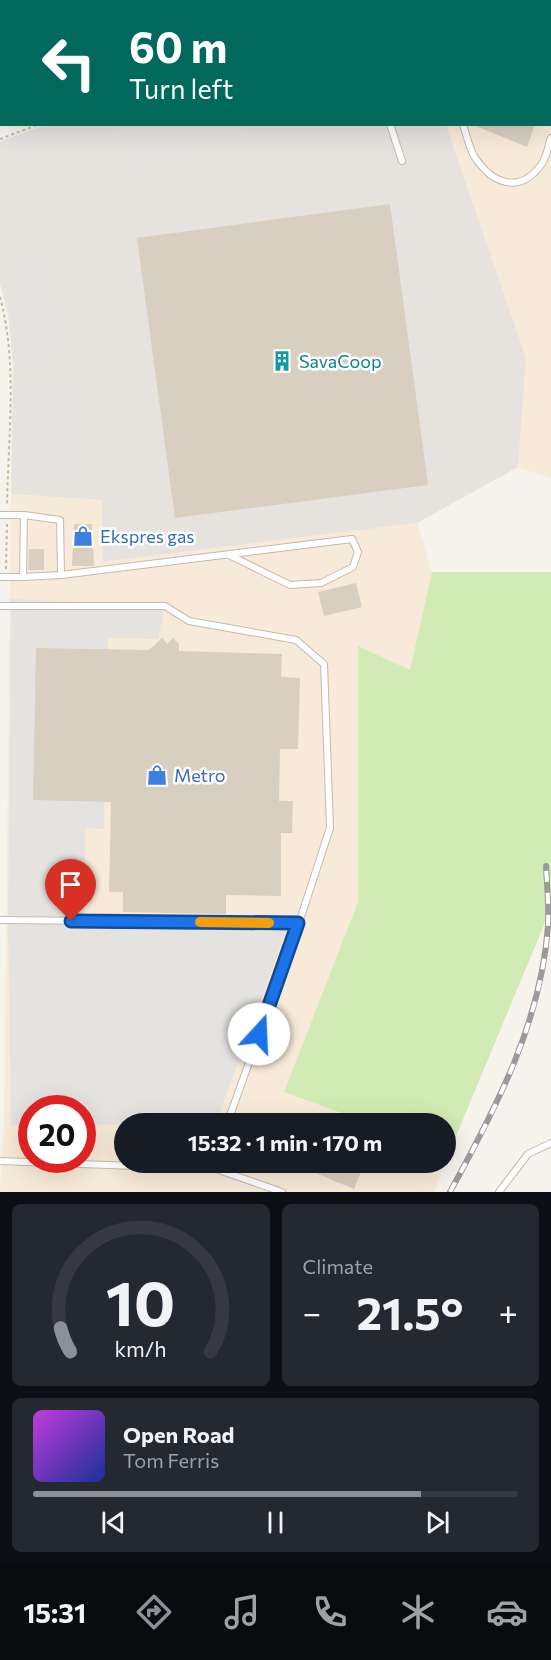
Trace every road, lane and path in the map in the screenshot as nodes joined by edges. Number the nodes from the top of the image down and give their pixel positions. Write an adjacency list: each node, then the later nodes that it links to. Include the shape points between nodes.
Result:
1 (35, 126): 5 (path)
2 (391, 126): 6 (lane)
3 (464, 126): 4 (lane, via 473,154 494,179 510,183 530,177 543,163)
4 (551, 138)
5 (0, 139)
6 (402, 161)
7 (0, 297): 9 (path, via 10,363)
8 (24, 514): 9 (lane); 11 (lane, via 60,520); 13 (lane)
9 (3, 515): 12 (path)
10 (229, 555): 10 (lane, via 352,539 358,552 354,567 321,583 290,585); 11 (lane)
11 (61, 575): 13 (lane)
12 (3, 577): 13 (lane)
13 (23, 577)
14 (0, 606): 16 (lane, via 165,606 189,621 296,640 324,664 330,828)
15 (0, 920): 16 (lane)
16 (298, 923): 17 (lane)
17 (231, 1113)
18 (551, 1143): 23 (lane, via 528,1154)
19 (0, 1161): 20 (lane)
20 (114, 1164)
21 (234, 1173): 22 (lane)
22 (282, 1192)
23 (499, 1192)

